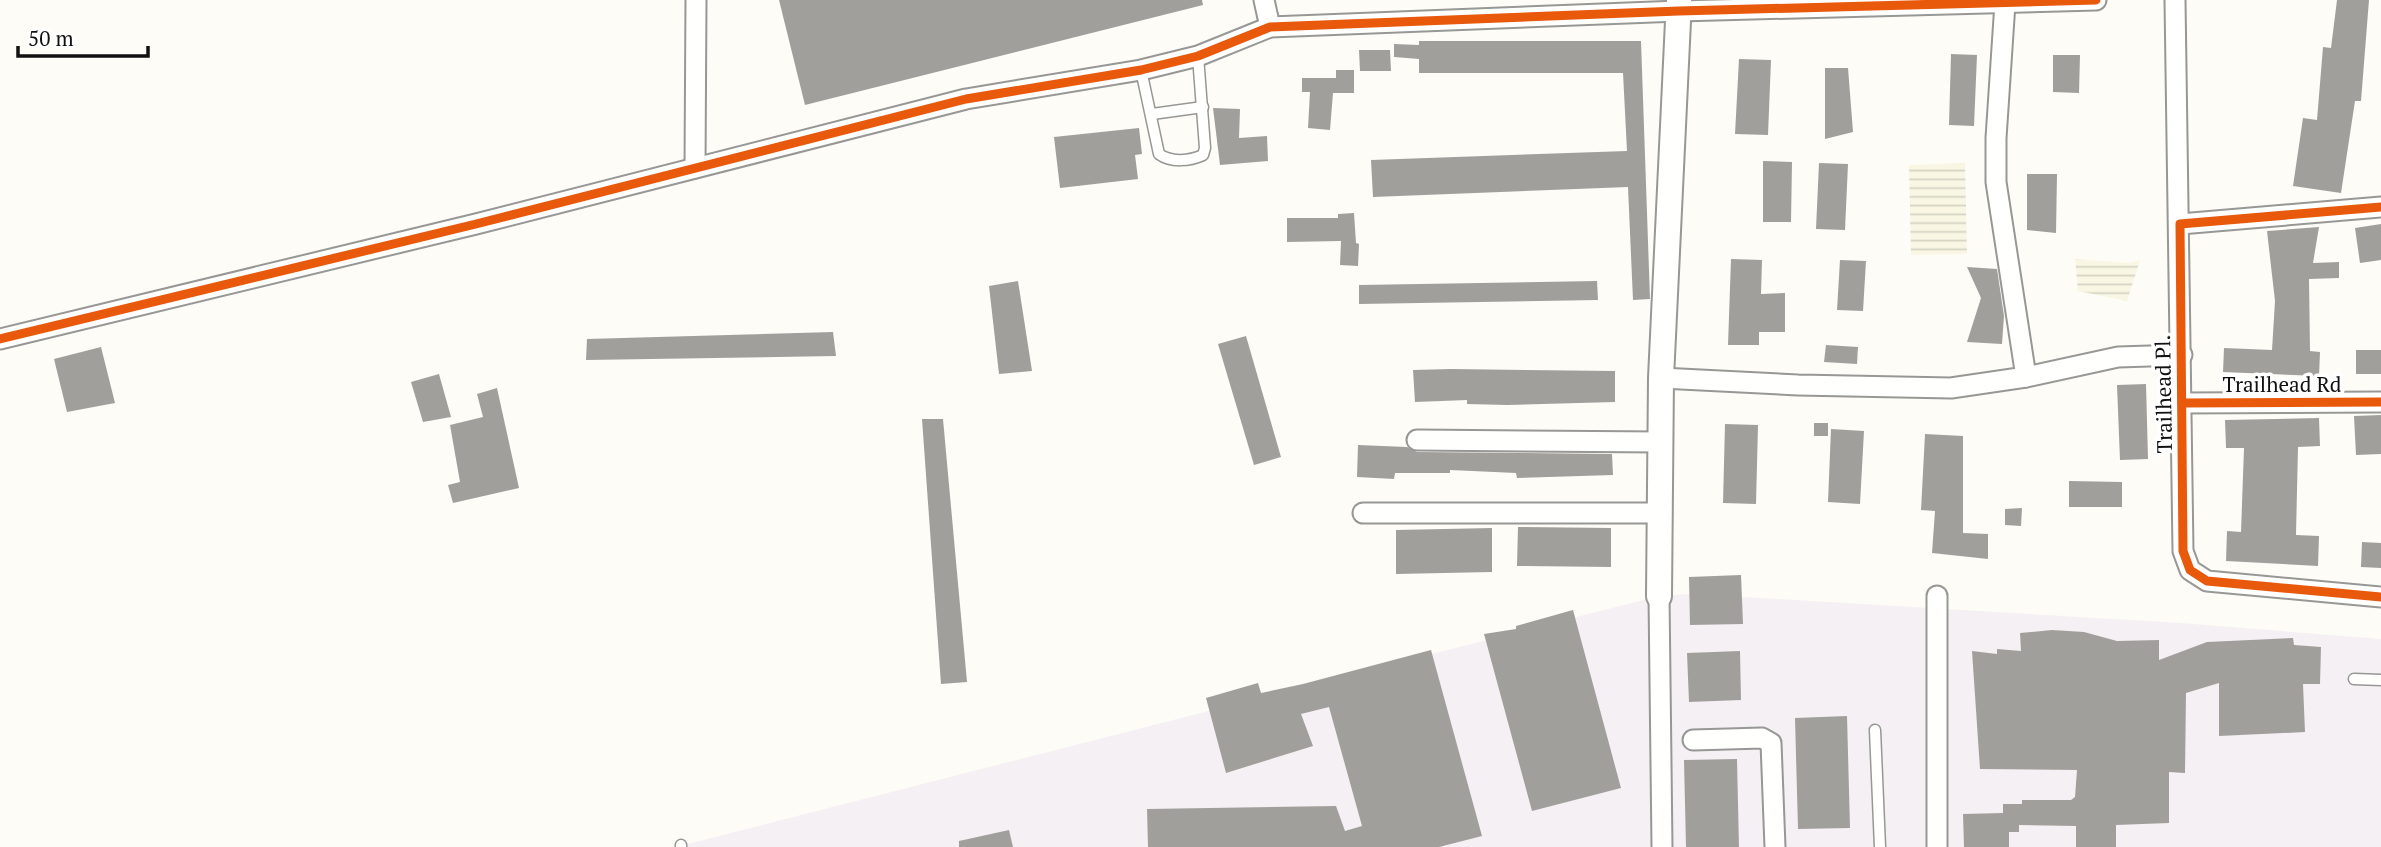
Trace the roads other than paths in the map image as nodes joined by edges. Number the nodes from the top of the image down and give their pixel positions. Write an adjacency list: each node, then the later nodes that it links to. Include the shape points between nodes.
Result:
1 (696, 0): 12 (street)
2 (1264, 0): 7 (street)
3 (2096, 0): 5 (street)
4 (2175, 0): 14 (street, Trailhead Pl.)
5 (2005, 3): 6 (street); 17 (street, via 1996,182)
6 (1679, 5): 7 (street); 18 (street)
7 (1270, 27): 8 (street)
8 (1198, 56): 9 (street); 10 (lane)
9 (1141, 70): 11 (lane); 12 (street, via 966,99)
10 (1203, 107): 11 (lane); 11 (lane, via 1205,148 1196,158 1174,160 1158,154)
11 (1152, 114)
12 (695, 168): 15 (street)
13 (2381, 207): 14 (street)
14 (2180, 224): 16 (street, Trailhead Pl.)
15 (0, 339)
16 (2182, 355): 17 (street, via 2118,356); 20 (street, Trailhead Pl.)
17 (2026, 377): 18 (street, via 1951,388)
18 (1661, 378): 22 (street)
19 (2381, 402): 20 (street, Trailhead Rd)
20 (2182, 403): 27 (street, Trailhead Pl., via 2183,551 2190,570 2207,581)
21 (1417, 440): 22 (street)
22 (1660, 442): 24 (street)
23 (1363, 513): 24 (street)
24 (1660, 513): 25 (street)
25 (1659, 596): 32 (street)
26 (1937, 596): 35 (street)
27 (2381, 597)
28 (2354, 679): 29 (lane)
29 (2381, 680)
30 (1875, 730): 34 (lane)
31 (1693, 740): 33 (street, via 1762,738 1770,743)
32 (1662, 847)
33 (1774, 847)
34 (1880, 847)
35 (1937, 847)

